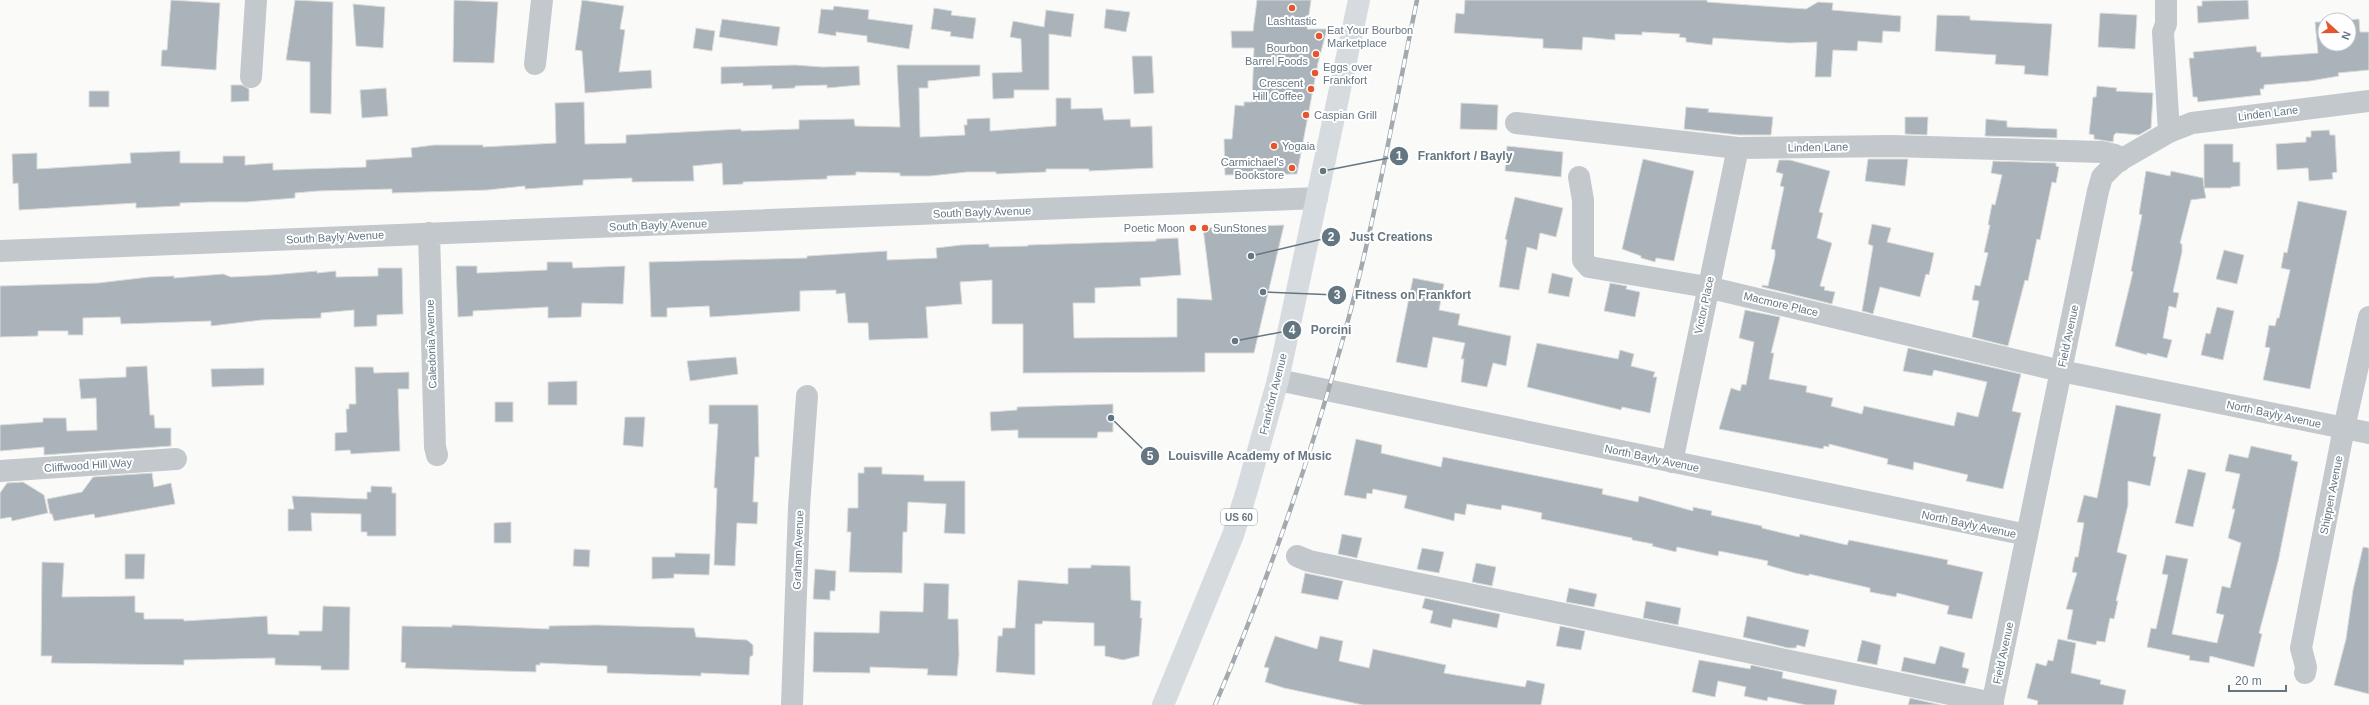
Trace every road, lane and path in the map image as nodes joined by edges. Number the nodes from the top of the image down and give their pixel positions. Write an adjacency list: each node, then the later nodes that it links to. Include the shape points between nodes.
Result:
1 (256, 0): 6 (street)
2 (542, 0): 5 (street)
3 (1359, 0): 13 (main road, Frankfort Avenue / US 60)
4 (2166, 0): 9 (street, via 2166,24 2163,32)
5 (535, 64)
6 (251, 77)
7 (2369, 101): 9 (street, Linden Lane, via 2192,123)
8 (1516, 123): 10 (street, Linden Lane)
9 (2169, 132): 11 (street, Field Avenue)
10 (1738, 148): 11 (street, Linden Lane, via 1891,146 2102,152 2115,155); 16 (street, Victor Place)
11 (2120, 161): 18 (street, Field Avenue, via 2106,172 2098,191)
12 (1579, 177): 16 (street, Macmore Place, via 1583,200 1583,260 1589,267)
13 (1317, 198): 14 (street, South Bayly Avenue); 19 (main road, Frankfort Avenue / US 60)
14 (428, 233): 15 (street, South Bayly Avenue); 23 (street, Caledonia Avenue)
15 (0, 251)
16 (1707, 287): 18 (street, Macmore Place); 25 (street, Victor Place)
17 (2369, 317): 21 (street, Shippen Avenue)
18 (2061, 371): 21 (street, North Bayly Avenue); 27 (street, Field Avenue)
19 (1278, 380): 25 (street, North Bayly Avenue); 32 (main road, Frankfort Avenue / US 60, via 1233,535)
20 (807, 396): 31 (street, Graham Avenue, via 799,507)
21 (2344, 428): 22 (street, North Bayly Avenue); 29 (street, Shippen Avenue, via 2301,648)
22 (2369, 433)
23 (437, 455)
24 (176, 459): 26 (street, Cliffwood Hill Way)
25 (1672, 462): 27 (street, North Bayly Avenue)
26 (0, 471)
27 (2027, 535): 30 (street, Field Avenue)
28 (1296, 556): 30 (street)
29 (2305, 673)
30 (1992, 704)
31 (792, 705)
32 (1163, 705)

